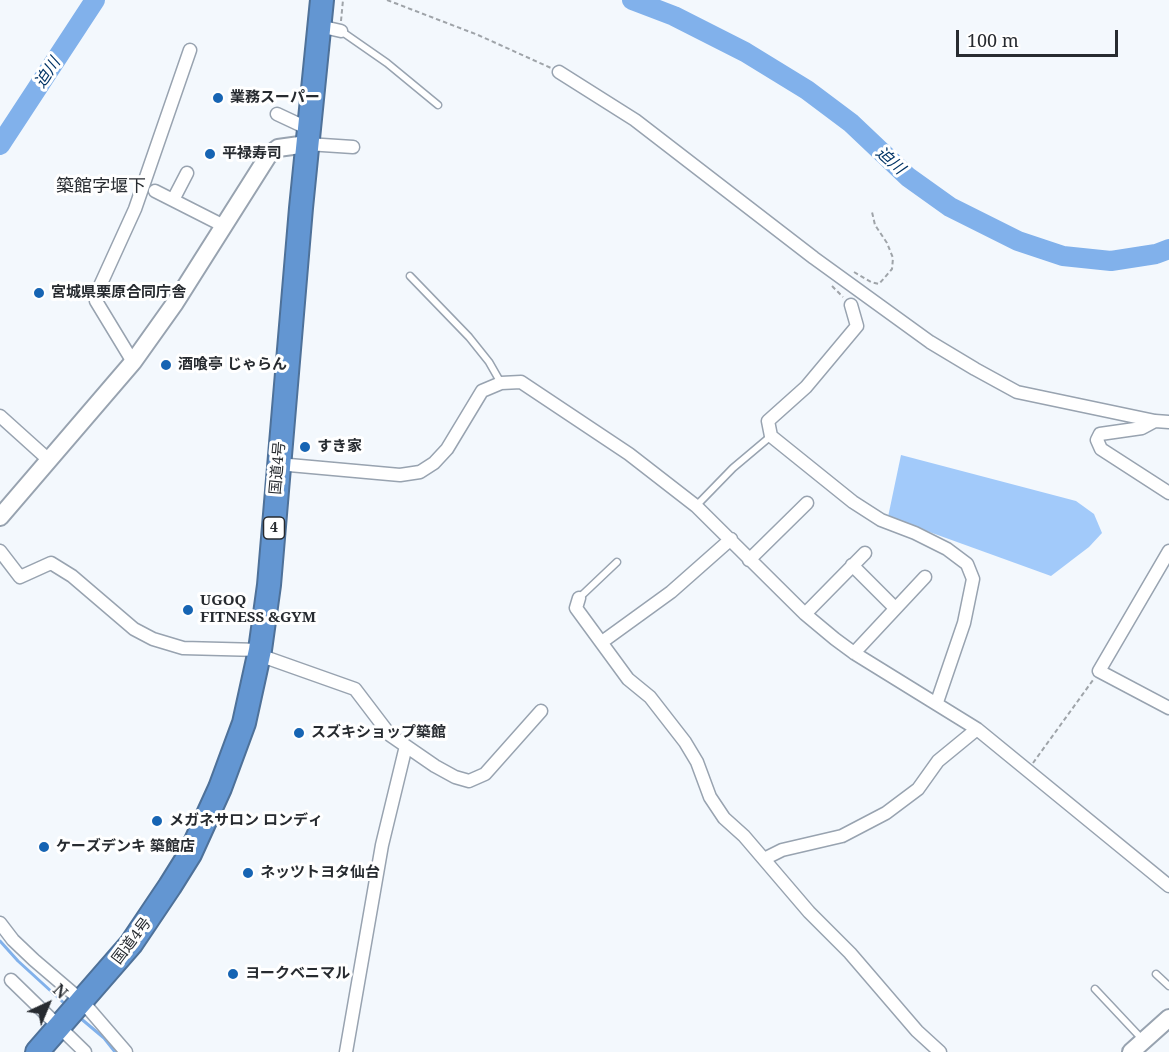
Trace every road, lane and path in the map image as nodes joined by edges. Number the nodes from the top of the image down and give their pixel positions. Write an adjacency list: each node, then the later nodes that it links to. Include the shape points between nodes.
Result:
1 (343, 0): 3 (path)
2 (387, 0): 6 (path)
3 (332, 3): 4 (highway, 国道4号 / 4)
4 (330, 29): 7 (lane, via 387,63); 9 (highway, 国道4号 / 4)
5 (190, 50): 19 (street, via 135,209 96,301)
6 (559, 72): 22 (street, via 635,120 814,258 930,342 975,369 1017,392)
7 (438, 105)
8 (277, 114): 9 (street)
9 (308, 137): 10 (street); 15 (street, via 268,156); 26 (highway, 国道4号 / 4)
10 (353, 147)
11 (186, 173): 13 (street)
12 (155, 191): 13 (street)
13 (173, 200): 15 (street)
14 (872, 212): 16 (path, via 893,258 892,269 879,284)
15 (224, 226): 19 (street)
16 (850, 269)
17 (410, 276): 20 (lane, via 469,337)
18 (851, 305): 24 (street, via 857,326 806,387 768,421)
19 (133, 362): 25 (street)
20 (501, 382): 26 (street, via 483,391 447,449 420,472 400,475); 29 (street, via 521,382 532,388 629,454)
21 (0, 416): 25 (street)
22 (1155, 421): 23 (street); 27 (street, via 1142,428 1100,434 1097,440 1101,449)
23 (1169, 422)
24 (771, 436): 29 (lane); 46 (street, via 853,502 881,520 947,549 967,564 972,579 964,623)
25 (50, 460): 30 (street)
26 (278, 464): 43 (highway, 国道4号 / 4)
27 (1169, 493)
28 (807, 503): 35 (street)
29 (696, 506): 31 (street)
30 (0, 517)
31 (731, 539): 35 (street); 42 (street, via 671,592)
32 (0, 551): 43 (street, via 20,577 51,563 134,629 153,639 183,648)
33 (1169, 551): 45 (street)
34 (865, 553): 37 (street)
35 (749, 560): 41 (street)
36 (617, 562): 39 (lane)
37 (852, 565): 40 (street); 41 (street)
38 (925, 578): 40 (street)
39 (579, 598): 42 (street, via 576,608)
40 (895, 608): 44 (street)
41 (805, 614): 44 (street)
42 (602, 642): 52 (street, via 628,679 650,697 685,742 724,818)
43 (260, 652): 50 (street, via 355,689 390,735); 59 (highway, 国道4号 / 4, via 235,752 190,854 137,936)
44 (854, 653): 46 (street)
45 (1099, 671): 47 (street); 51 (path)
46 (937, 702): 49 (street)
47 (1169, 708)
48 (541, 711): 50 (street, via 484,774 469,781 435,766)
49 (977, 729): 51 (street); 52 (street, via 938,761 918,789 886,813 842,836 782,850)
50 (406, 746): 65 (street, via 382,845)
51 (1028, 770): 53 (street)
52 (764, 859): 66 (street)
53 (1169, 886)
54 (0, 923): 59 (street, via 34,960)
55 (1156, 974): 57 (lane)
56 (12, 980): 59 (street)
57 (1169, 986)
58 (1095, 989): 61 (lane)
59 (70, 1015): 62 (highway, 国道4号 / 4); 63 (street); 64 (street)
60 (1169, 1018): 61 (street)
61 (1138, 1047)
62 (38, 1052)
63 (85, 1052)
64 (126, 1052)
65 (346, 1052)
66 (940, 1052)

